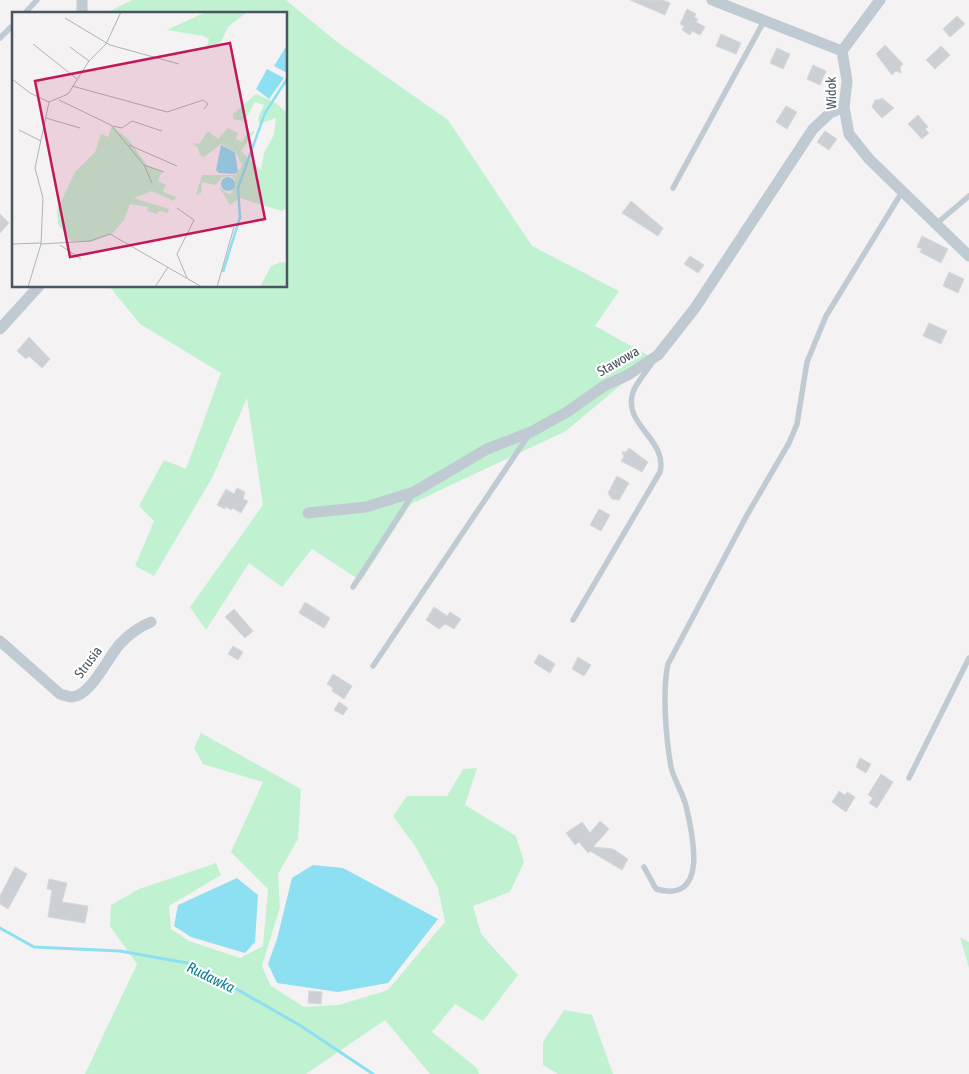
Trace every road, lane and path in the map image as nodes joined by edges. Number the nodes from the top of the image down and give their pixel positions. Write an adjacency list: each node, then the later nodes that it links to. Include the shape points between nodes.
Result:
1 (37, 0): 4 (lane)
2 (712, 0): 5 (street)
3 (880, 0): 8 (street)
4 (26, 12)
5 (764, 20): 8 (street); 10 (lane)
6 (12, 26): 7 (lane)
7 (0, 38)
8 (842, 51): 9 (street, Widok, via 847,81)
9 (844, 107): 11 (street, Widok, via 849,134); 17 (street, Stawowa, via 830,113 813,129 695,308)
10 (672, 188)
11 (902, 192): 13 (street, Widok); 28 (lane, via 826,316 807,362 797,424 789,443 668,664 664,682 672,768 686,805 695,867 684,887 668,892 656,889)
12 (969, 196): 13 (lane)
13 (936, 224): 14 (street, Widok)
14 (969, 256)
15 (38, 288): 16 (street)
16 (0, 329)
17 (658, 355): 18 (street, Stawowa); 22 (lane, via 634,390 631,401 632,413 661,454 660,472)
18 (530, 432): 19 (street, Stawowa, via 487,449); 26 (lane)
19 (414, 492): 20 (street, Stawowa, via 366,507); 21 (lane)
20 (308, 513)
21 (353, 587)
22 (573, 620)
23 (151, 622): 24 (street, Strusia, via 136,629 120,644 89,687 71,697 60,694)
24 (0, 641)
25 (969, 658): 27 (lane)
26 (373, 666)
27 (909, 778)
28 (644, 868)

